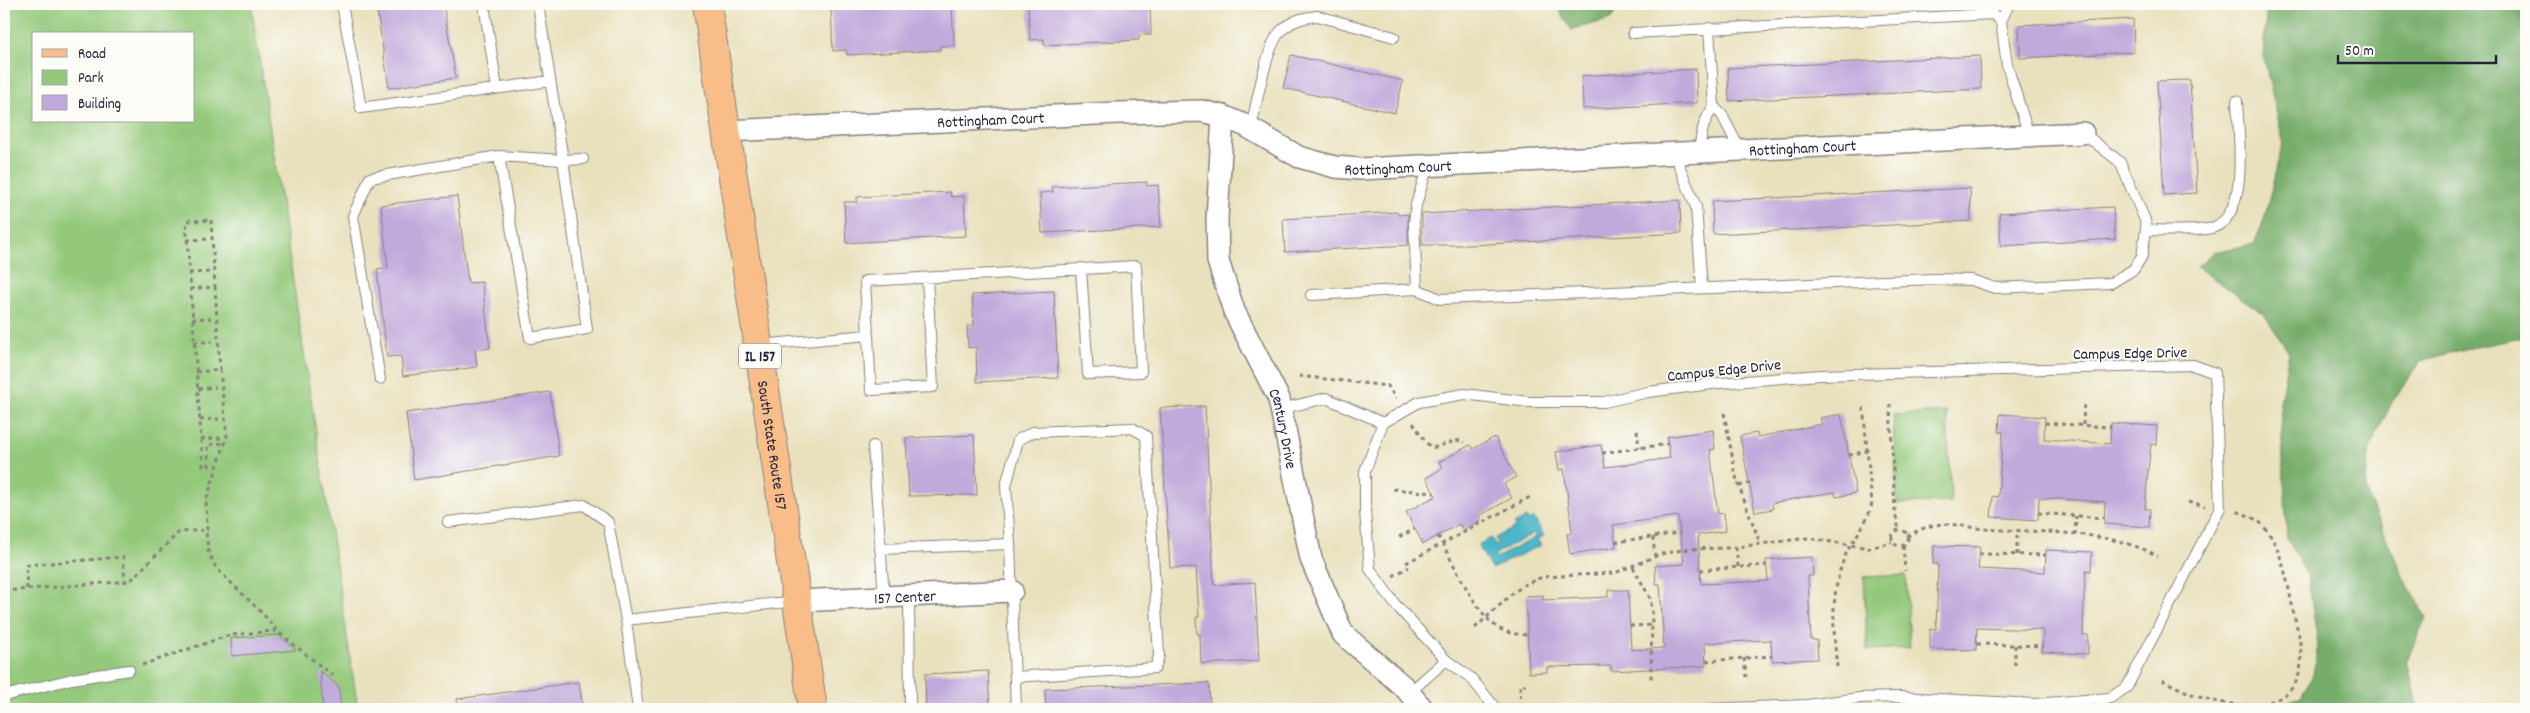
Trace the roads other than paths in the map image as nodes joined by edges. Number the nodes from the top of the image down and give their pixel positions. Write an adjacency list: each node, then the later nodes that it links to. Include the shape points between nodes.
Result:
1 (342, 4): 11 (lane, via 361,108)
2 (484, 4): 11 (lane)
3 (538, 4): 10 (lane)
4 (707, 4): 16 (main road, South State Route 157 / IL 157)
5 (2009, 4): 6 (lane)
6 (2001, 21): 7 (lane, via 1993,14 1971,14); 18 (lane, via 2007,65)
7 (1709, 28): 8 (lane); 13 (lane)
8 (1633, 33)
9 (1394, 37): 15 (lane, via 1318,16 1290,23 1278,33 1269,53)
10 (550, 80): 11 (lane); 24 (lane)
11 (497, 88)
12 (2237, 101): 26 (lane, via 2238,190 2233,209 2222,222 2211,228)
13 (1714, 107): 19 (lane, via 1722,115); 20 (lane, via 1707,115 1701,132)
14 (1224, 116): 15 (street, Rottingham Court); 16 (street, Rottingham Court, via 1200,112 1118,113); 35 (street, Century Drive, via 1217,219 1218,261 1234,311 1279,399)
15 (1251, 128): 25 (street, Rottingham Court, via 1299,157 1335,167)
16 (726, 131): 33 (main road, South State Route 157 / IL 157)
17 (2083, 133): 18 (street, Rottingham Court); 26 (lane, via 2120,162 2145,220)
18 (2029, 136): 19 (street, Rottingham Court)
19 (1740, 150): 20 (street, Rottingham Court)
20 (1699, 152): 21 (street, Rottingham Court)
21 (1674, 153): 25 (street, Rottingham Court); 29 (lane, via 1696,206)
22 (499, 156): 24 (lane); 24 (lane, via 530,338 587,329); 34 (lane, via 370,178 352,216)
23 (583, 158): 24 (lane)
24 (562, 160)
25 (1428, 165): 30 (lane, via 1414,223)
26 (2146, 230): 29 (lane, via 2142,256 2134,269 2111,283 1995,288 1971,280 1935,279)
27 (1081, 268): 27 (lane, via 1088,374 1141,372 1136,266); 28 (lane)
28 (927, 278): 32 (lane, via 865,281); 32 (lane, via 933,387 871,390)
29 (1702, 288): 30 (lane, via 1440,299)
30 (1417, 289): 31 (lane)
31 (1311, 294)
32 (868, 335): 33 (lane)
33 (759, 345): 44 (main road, South State Route 157 / IL 157)
34 (380, 379)
35 (1281, 409): 36 (lane, via 1326,398); 49 (street, Century Drive, via 1311,559 1343,634)
36 (1383, 423): 46 (lane, via 1365,471 1370,569 1394,603); 57 (lane, Campus Edge Drive, via 1418,402 1464,394 1529,402 1604,402 1666,389 1820,375 2193,365 2215,373 2220,508 2127,687 2110,698 2035,704 1899,697)
37 (873, 446): 40 (lane)
38 (448, 522): 45 (lane, via 584,505 608,522)
39 (1010, 544): 40 (lane); 41 (lane); 48 (lane, via 1006,486 1018,440 1033,432 1132,428 1146,436 1159,656 1155,668)
40 (880, 549): 43 (lane)
41 (1012, 591): 42 (street, 157 Center); 48 (lane)
42 (909, 596): 43 (street, 157 Center); 53 (lane)
43 (884, 597): 44 (street, 157 Center)
44 (797, 601): 45 (lane); 52 (main road, South State Route 157 / IL 157)
45 (626, 620): 51 (lane)
46 (1446, 660): 49 (lane); 56 (lane, via 1471,678)
47 (129, 670): 50 (lane, via 72,679)
48 (1015, 676): 54 (lane)
49 (1409, 693): 55 (street, Century Drive)
50 (4, 696)
51 (638, 709)
52 (813, 709)
53 (910, 709)
54 (1016, 709)
55 (1423, 709)
56 (1496, 709)
57 (1708, 709)

